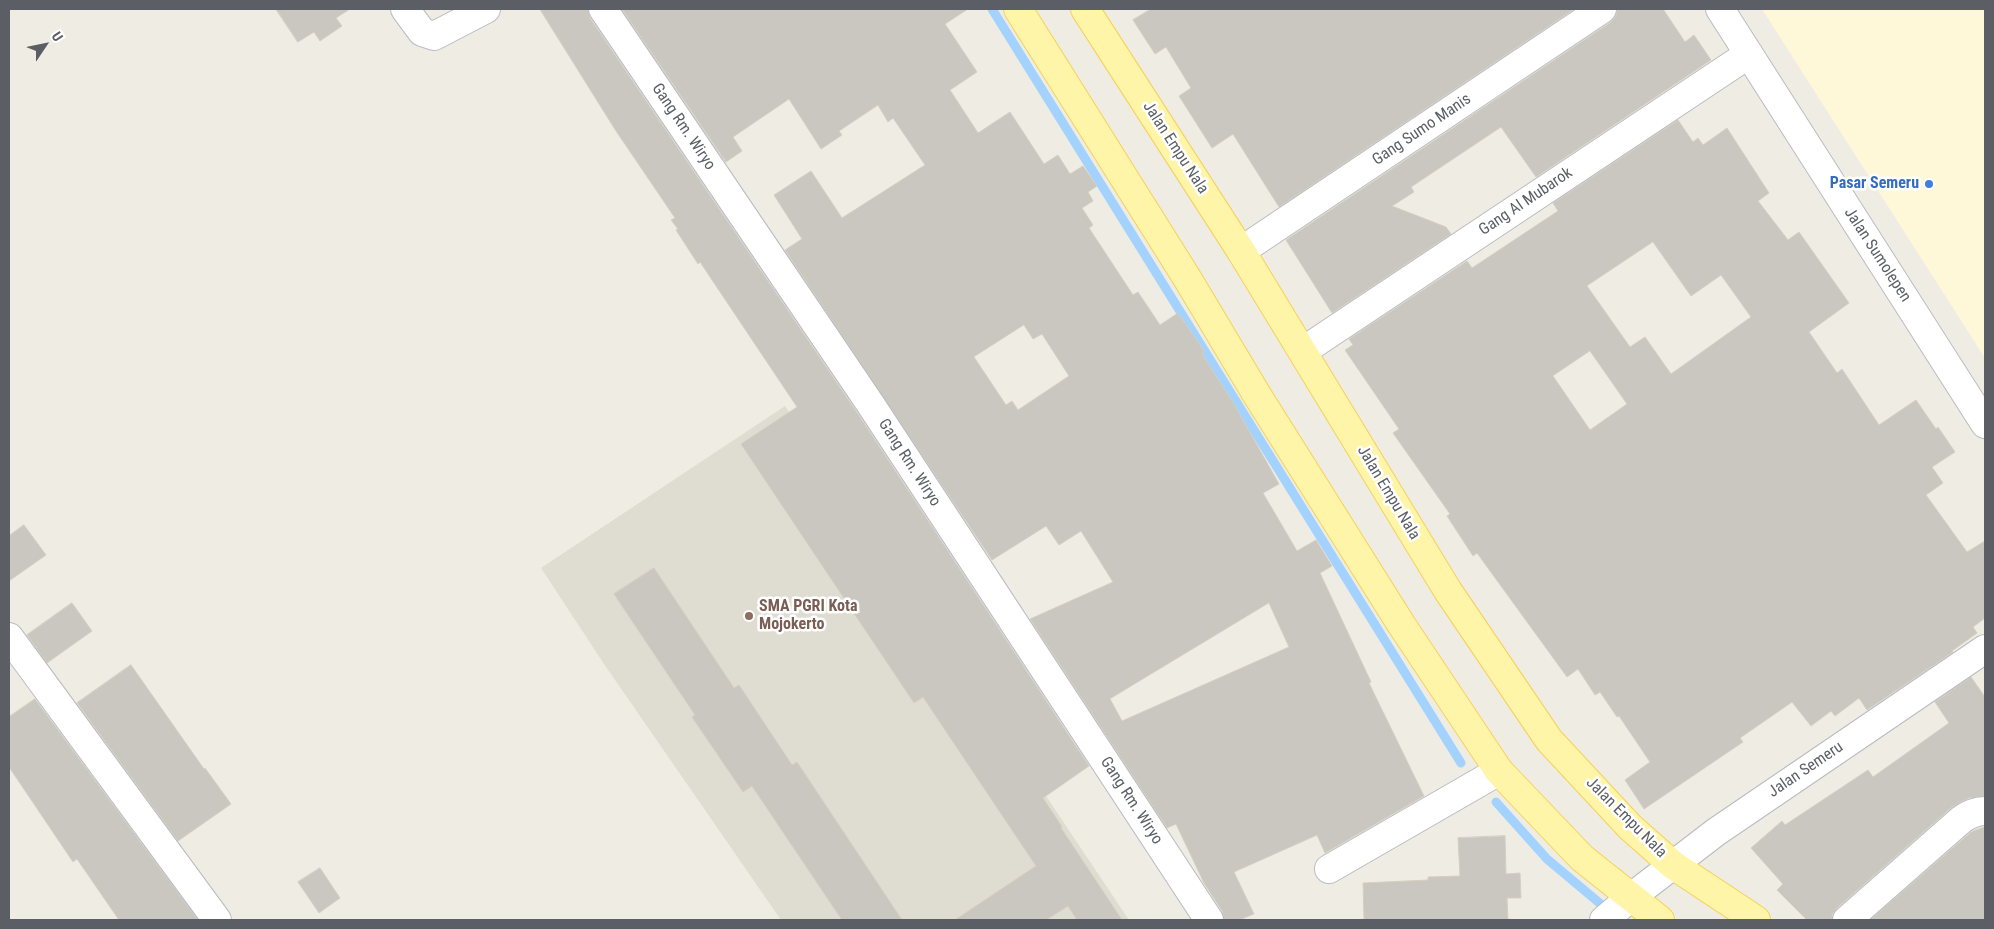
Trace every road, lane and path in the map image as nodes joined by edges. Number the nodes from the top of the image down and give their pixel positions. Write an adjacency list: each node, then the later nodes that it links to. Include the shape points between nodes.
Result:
1 (405, 9): 2 (street, via 416,26 428,35 439,34)
2 (486, 9)
3 (603, 9): 20 (street, Gang Rm. Wiryo, via 871,405)
4 (1018, 9): 14 (main road, via 1334,518)
5 (1085, 9): 9 (main road, Jalan Empu Nala)
6 (1602, 9): 9 (street, Gang Sumo Manis)
7 (1720, 9): 8 (street, Jalan Sumolepen)
8 (1749, 54): 10 (street, Gang Al Mubarok); 11 (street, Jalan Sumolepen)
9 (1241, 251): 10 (main road, Jalan Empu Nala)
10 (1303, 351): 16 (main road, Jalan Empu Nala, via 1448,591 1549,740 1630,827)
11 (1985, 424)
12 (9, 637): 19 (street)
13 (1985, 649): 16 (street, Jalan Semeru, via 1716,832)
14 (1499, 771): 17 (street); 18 (main road, via 1582,858)
15 (1985, 811): 23 (street, via 1962,819)
16 (1673, 865): 18 (street, Jalan Semeru); 22 (main road, Jalan Empu Nala)
17 (1329, 869)
18 (1615, 911): 21 (main road)
19 (217, 920)
20 (1209, 920)
21 (1660, 920)
22 (1756, 920)
23 (1847, 920)

